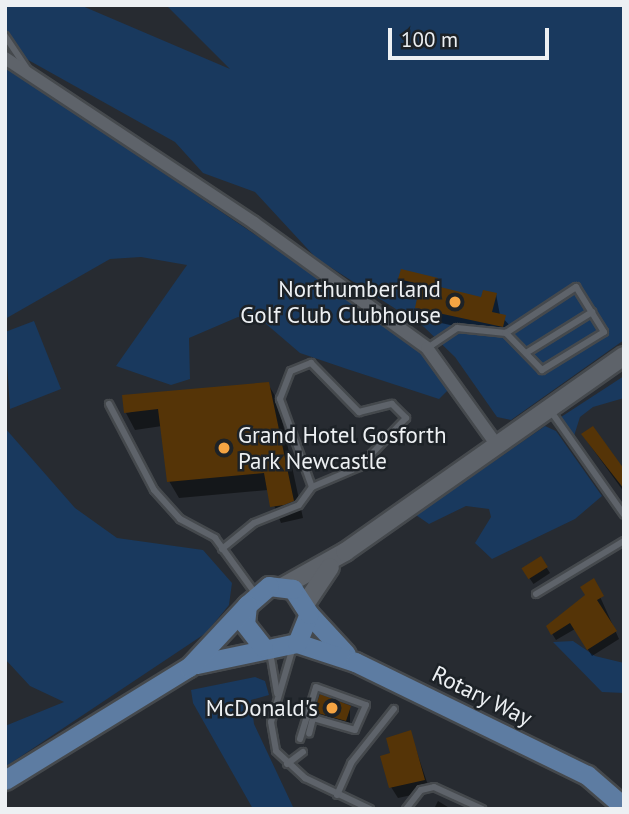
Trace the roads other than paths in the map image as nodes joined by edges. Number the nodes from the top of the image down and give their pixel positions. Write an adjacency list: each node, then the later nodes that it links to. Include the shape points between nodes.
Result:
1 (5, 36): 3 (lane)
2 (5, 58): 3 (street)
3 (29, 72): 6 (street)
4 (592, 312): 5 (lane, via 576,287); 7 (lane); 7 (lane, via 604,332 542,370)
5 (506, 332): 6 (lane, via 457,328); 7 (lane)
6 (428, 348): 11 (street)
7 (526, 353)
8 (621, 356): 10 (main road)
9 (109, 404): 15 (lane, via 154,490)
10 (548, 408): 11 (main road); 13 (lane)
11 (496, 444): 16 (main road)
12 (313, 487): 12 (lane, via 280,399 291,371 311,363 359,412 392,404 406,418 359,467); 15 (lane, via 299,505 254,523)
13 (624, 515)
14 (624, 541): 18 (lane)
15 (222, 549): 19 (lane)
16 (345, 552): 17 (main road); 20 (main road, via 314,584)
17 (284, 586): 19 (main road); 20 (main road)
18 (536, 594)
19 (251, 599): 22 (main road, via 248,634); 24 (main road)
20 (307, 609): 21 (main road); 23 (main road, Rotary Way)
21 (295, 644): 22 (main road); 23 (main road, Rotary Way); 25 (lane)
22 (266, 648): 24 (main road); 25 (lane)
23 (355, 662): 31 (main road, Rotary Way)
24 (189, 667): 32 (main road)
25 (277, 698): 30 (lane, via 271,735)
26 (394, 709): 34 (lane, via 351,763)
27 (309, 734): 28 (lane, via 314,718 355,730 366,705 316,687)
28 (300, 739)
29 (303, 752): 30 (lane)
30 (287, 764): 34 (lane)
31 (587, 775): 33 (main road, Rotary Way); 35 (main road, Rotary Way)
32 (5, 780)
33 (624, 785)
34 (337, 795): 36 (lane)
35 (624, 807)
36 (370, 809)
37 (406, 809): 38 (lane, via 421,790 434,787)
38 (482, 809)

